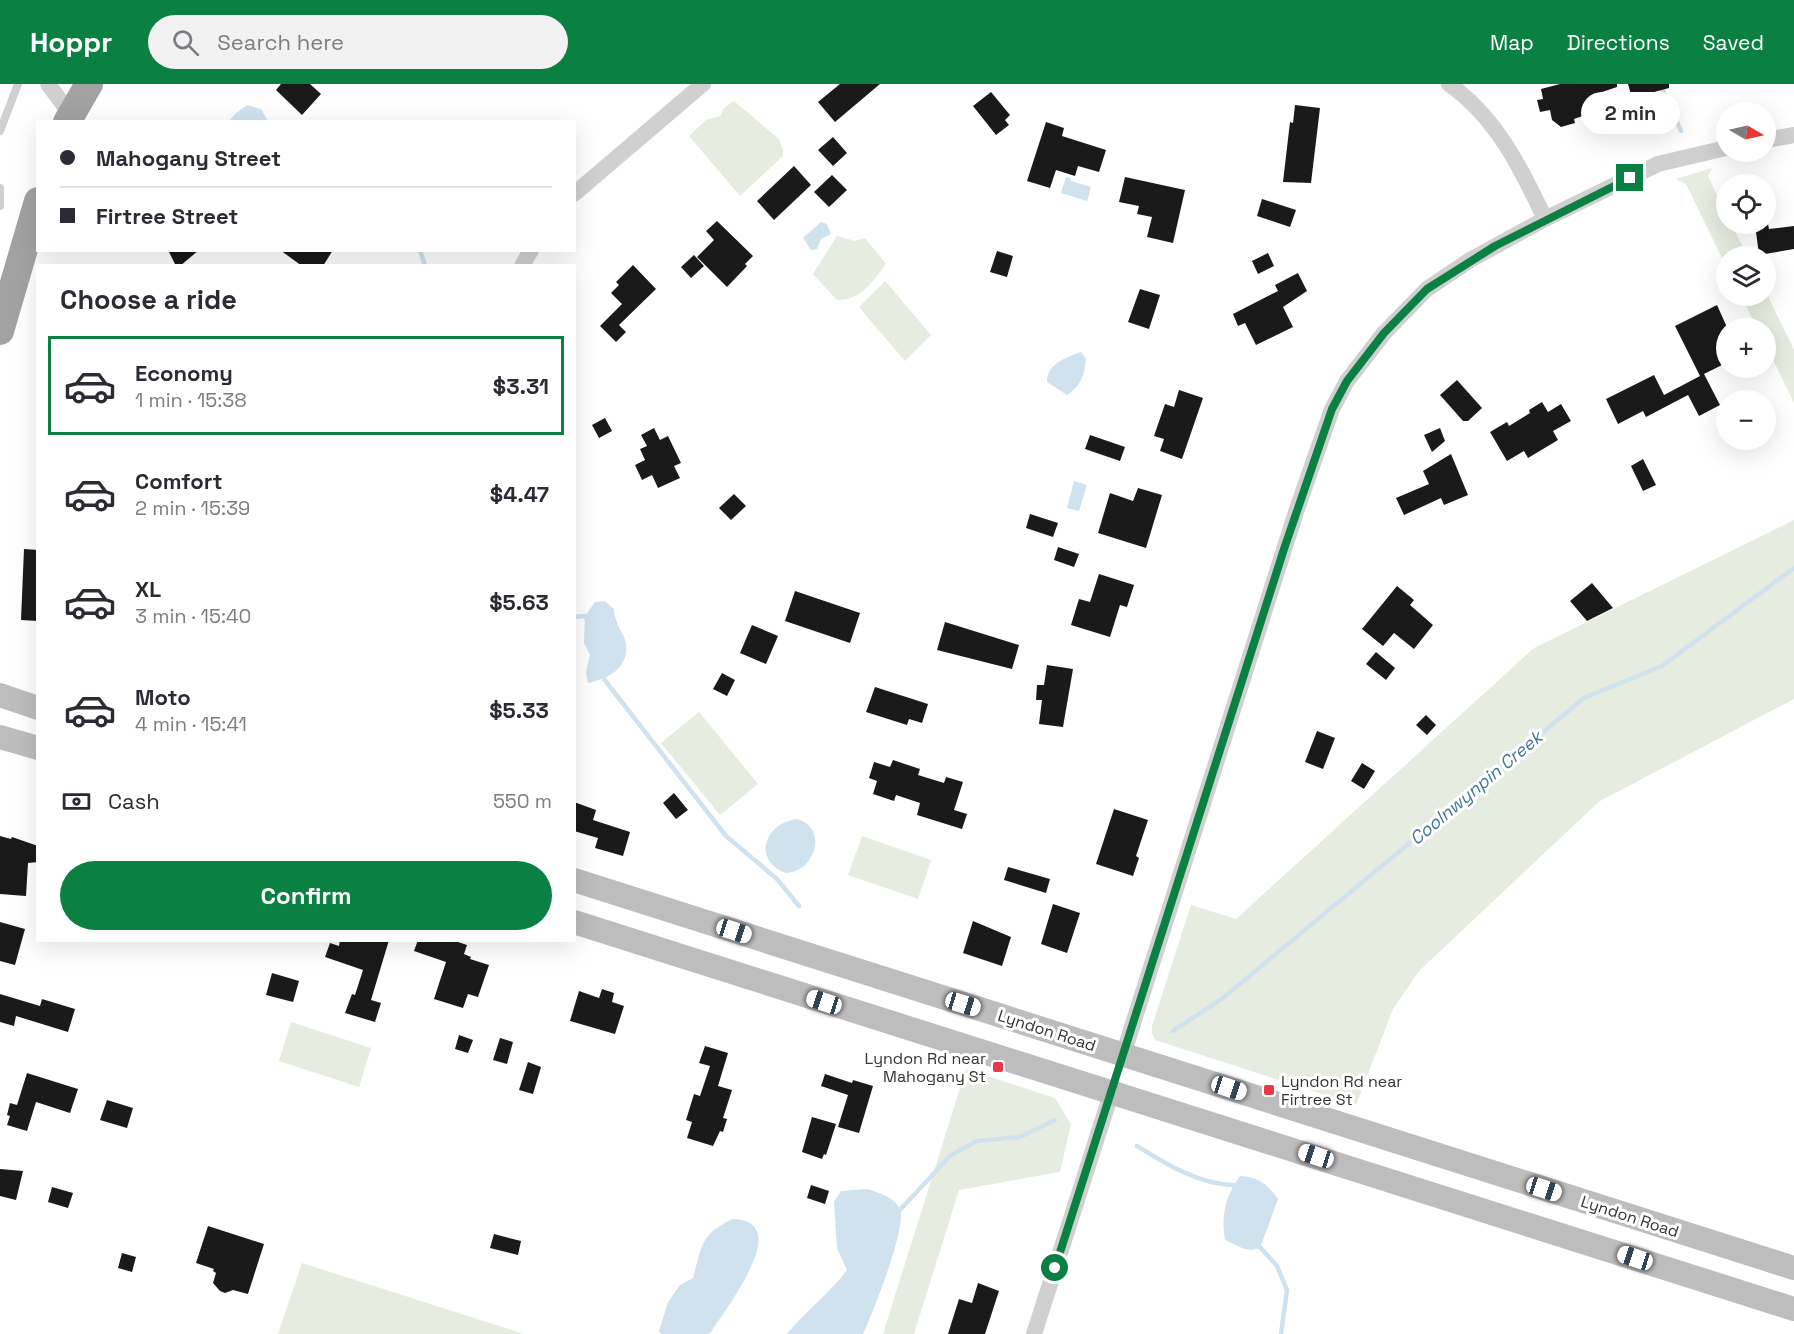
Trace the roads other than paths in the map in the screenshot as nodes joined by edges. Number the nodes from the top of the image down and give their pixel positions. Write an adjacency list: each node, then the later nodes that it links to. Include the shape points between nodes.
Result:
1 (18, 84): 7 (lane)
2 (48, 84): 6 (street)
3 (89, 84): 6 (highway)
4 (703, 84): 13 (street)
5 (1449, 84): 16 (street, via 1483,112 1504,141)
6 (69, 118)
7 (0, 131)
8 (1794, 135): 9 (street)
9 (1776, 138)
10 (1716, 150): 16 (street, via 1658,164)
11 (36, 185): 17 (highway)
12 (0, 188): 14 (lane)
13 (576, 192)
14 (0, 206)
15 (36, 208): 18 (highway)
16 (1545, 219): 27 (street, via 1470,260 1427,289 1384,333 1347,381 1332,409)
17 (0, 267)
18 (0, 331)
19 (0, 695): 21 (main road)
20 (0, 703): 22 (main road)
21 (36, 708)
22 (36, 709)
23 (0, 736): 24 (main road)
24 (36, 747)
25 (576, 881): 27 (main road, Lyndon Road)
26 (576, 923): 28 (main road)
27 (1123, 1054): 28 (main road); 29 (main road, Lyndon Road)
28 (1112, 1091): 30 (main road); 31 (street)
29 (1794, 1268)
30 (1794, 1309)
31 (1034, 1334)

